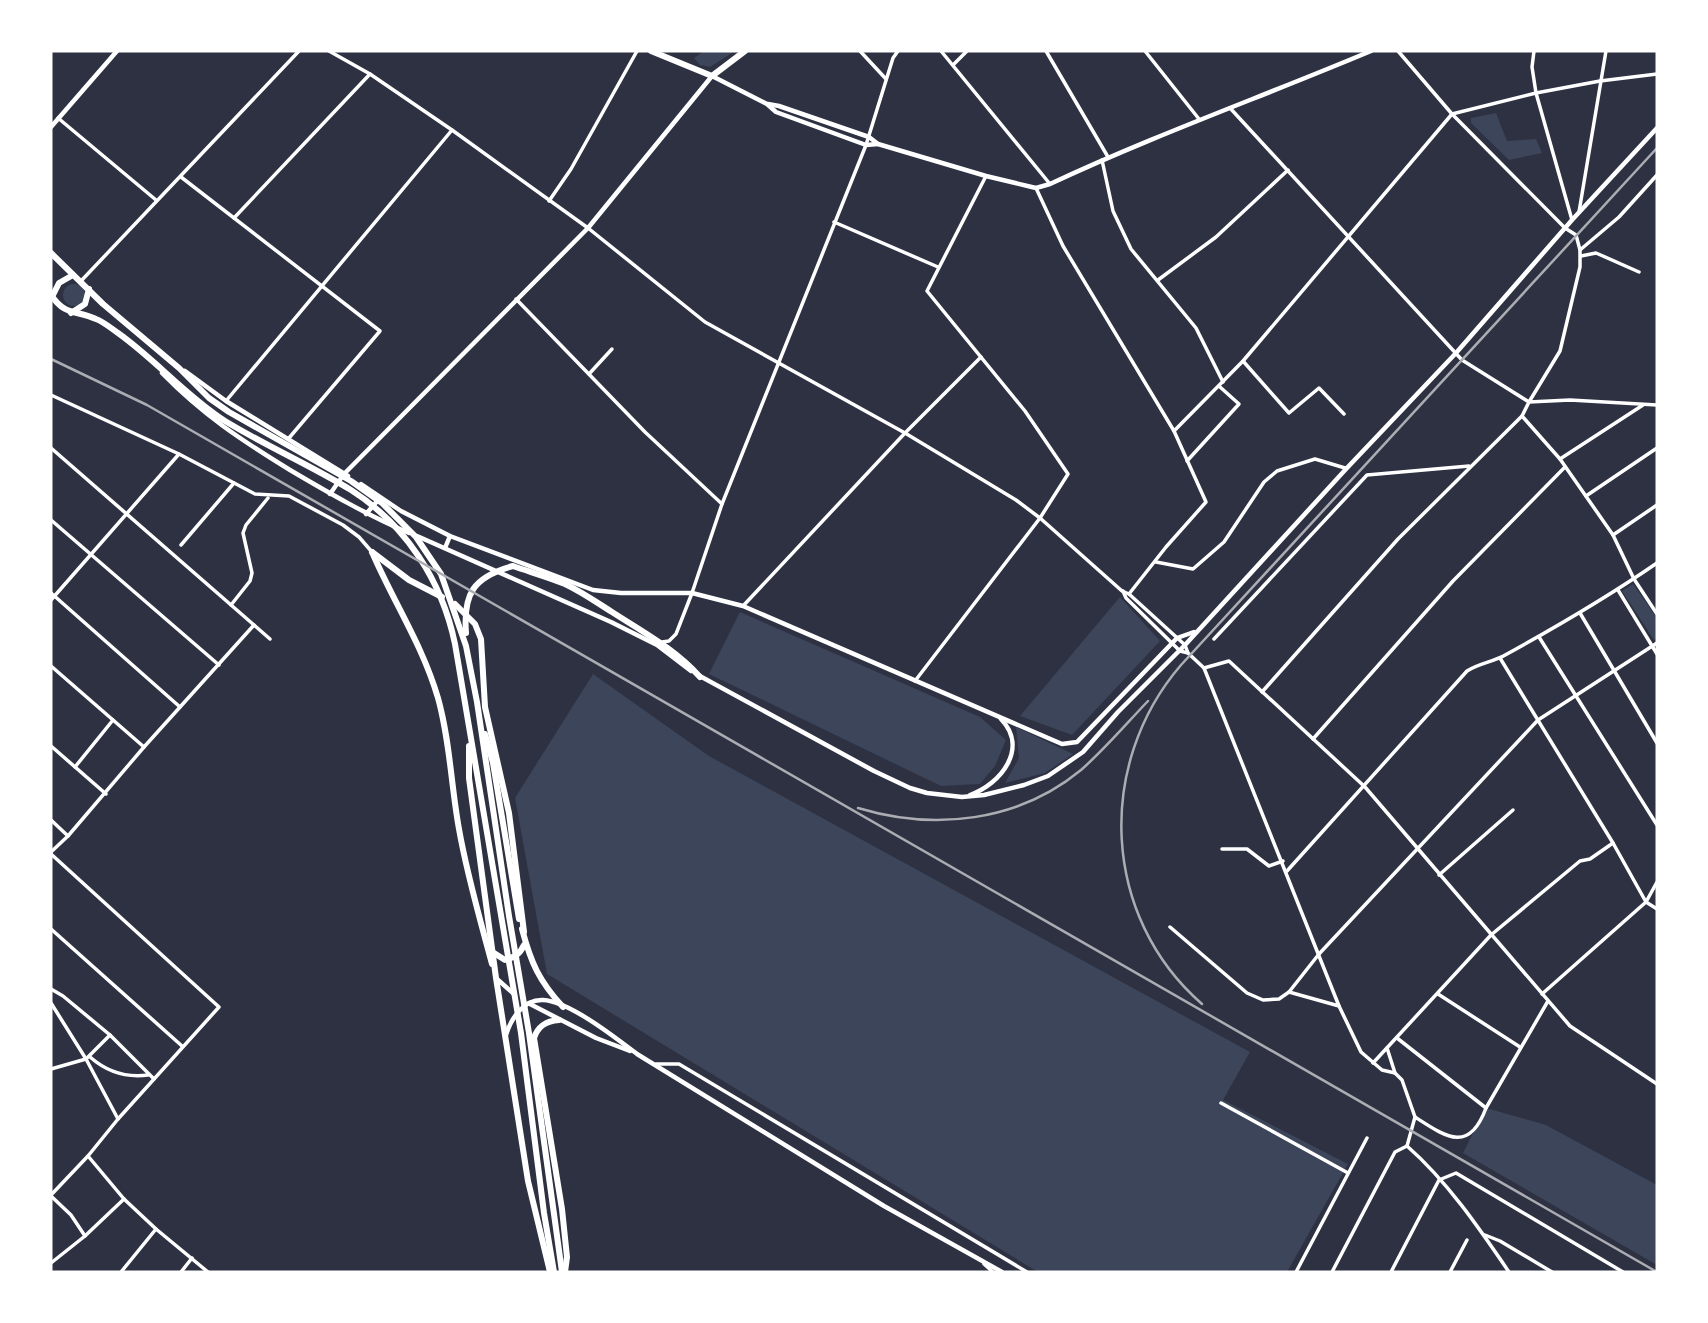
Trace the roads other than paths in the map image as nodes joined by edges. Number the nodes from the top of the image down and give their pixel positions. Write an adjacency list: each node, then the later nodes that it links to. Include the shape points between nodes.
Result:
1 (117, 51): 27 (street)
2 (299, 51): 39 (street)
3 (329, 51): 18 (street)
4 (637, 51): 43 (street)
5 (651, 51): 20 (main road)
6 (746, 51): 20 (main road)
7 (860, 51): 21 (street)
8 (898, 51): 21 (street)
9 (941, 51): 17 (street)
10 (967, 51): 17 (street)
11 (1046, 51): 35 (street)
12 (1144, 51): 28 (street)
13 (1371, 51): 25 (street)
14 (1398, 51): 26 (street)
15 (1534, 51): 23 (street, via 1531,66)
16 (1606, 51): 22 (street)
17 (954, 65): 40 (street)
18 (370, 74): 31 (street); 45 (street)
19 (1657, 74): 22 (street)
20 (712, 76): 24 (street); 48 (street)
21 (886, 79): 32 (street)
22 (1600, 81): 23 (street); 44 (street)
23 (1536, 93): 26 (street); 46 (street)
24 (767, 104): 32 (street); 34 (street, via 776,112)
25 (1230, 108): 28 (street); 36 (street)
26 (1452, 114): 49 (street); 50 (street)
27 (58, 118): 29 (street); 42 (street)
28 (1199, 119): 35 (street)
29 (51, 127)
30 (1657, 128): 44 (street)
31 (452, 130): 43 (street); 59 (street)
32 (869, 137): 33 (street); 34 (street)
33 (878, 144): 34 (street); 38 (street)
34 (866, 145): 47 (street)
35 (1105, 159): 40 (street); 57 (street, via 1114,211 1131,249)
36 (1288, 170): 50 (street); 57 (street, via 1216,237)
37 (1657, 175): 51 (street)
38 (986, 176): 41 (street); 54 (street)
39 (181, 177): 42 (street); 45 (street)
40 (1050, 184): 41 (street)
41 (1035, 188): 80 (street, via 1063,246)
42 (156, 201): 58 (street)
43 (549, 201): 48 (street)
44 (1579, 212): 46 (street)
45 (234, 218): 59 (street)
46 (1572, 220): 49 (street)
47 (834, 222): 54 (street); 69 (street)
48 (587, 228): 62 (street); 69 (street, via 705,321)
49 (1565, 228): 51 (street, via 1576,235); 65 (street)
50 (1350, 235): 65 (street); 68 (street)
51 (1580, 250): 53 (street)
52 (51, 253): 56 (main road)
53 (1581, 256): 55 (street, via 1596,253); 75 (street, via 1560,351)
54 (939, 267): 66 (street, via 927,292)
55 (1639, 272)
56 (73, 275): 58 (main road); 61 (main road, via 59,283)
57 (1158, 280): 72 (street, via 1196,328)
58 (81, 281): 60 (main road)
59 (323, 286): 74 (street); 82 (street, via 380,331)
60 (89, 289): 63 (main road, via 85,304); 70 (main road)
61 (51, 296): 63 (main road)
62 (516, 299): 71 (street); 91 (street)
63 (71, 313): 67 (main road, via 96,319)
64 (612, 349): 71 (street)
65 (1456, 353): 75 (street); 90 (street)
66 (981, 357): 81 (street); 101 (street, via 1068,474)
67 (147, 358): 93 (street, via 204,414); 151 (main road, via 224,420 351,491 377,510 416,552 450,620)
68 (1243, 361): 72 (street); 78 (street, via 1289,414 1319,388)
69 (777, 363): 81 (street); 97 (street)
70 (179, 368): 74 (street); 132 (main road, via 209,398 366,491 409,529 441,574)
71 (589, 374): 97 (street)
72 (1221, 384): 80 (street); 87 (street, via 1239,404)
73 (51, 395): 85 (street)
74 (226, 401): 82 (street)
75 (1529, 402): 76 (street); 79 (street)
76 (1646, 403): 77 (street); 86 (street)
77 (1657, 405)
78 (1343, 414)
79 (1522, 416): 86 (street); 88 (street)
80 (1174, 431): 87 (street)
81 (905, 433): 101 (street); 119 (street)
82 (289, 439): 91 (street)
83 (1657, 447): 95 (street)
84 (51, 448): 99 (street)
85 (179, 454): 92 (street); 99 (street)
86 (1560, 459): 89 (street)
87 (1187, 461): 109 (street, via 1206,502)
88 (1471, 465): 127 (street, via 1367,475); 144 (street, via 1398,539)
89 (1565, 467): 95 (street); 152 (street, via 1453,581)
90 (1346, 469): 109 (street, via 1315,459 1277,471 1264,482 1224,542 1193,569); 123 (street)
91 (344, 474): 93 (street); 96 (street)
92 (234, 483): 94 (street); 105 (street)
93 (330, 494): 100 (street)
94 (269, 496): 107 (street, via 289,496 343,525); 118 (street, via 243,533 252,573)
95 (1586, 496): 103 (street)
96 (380, 497): 100 (street); 104 (street)
97 (722, 504): 114 (street)
98 (1657, 505): 103 (street)
99 (127, 514): 108 (street); 118 (street)
100 (366, 514): 106 (street)
101 (1040, 518): 117 (street); 143 (street)
102 (51, 520): 108 (street)
103 (1613, 535): 111 (street)
104 (450, 536): 106 (street); 112 (street)
105 (181, 544)
106 (445, 548): 116 (street)
107 (372, 552): 178 (main road, via 409,580 453,604 475,624 481,639 485,707 509,813); 183 (main road, via 413,630 436,690 464,853)
108 (90, 554): 115 (street); 138 (street)
109 (1156, 562): 117 (street)
110 (1657, 563): 111 (street)
111 (1634, 579): 113 (street); 121 (street)
112 (562, 580): 114 (street, via 621,593); 116 (street, via 555,579); 128 (main road); 132 (main road, via 513,566 482,580 472,588 465,607)
113 (1617, 590): 120 (street); 133 (street)
114 (692, 593): 119 (street); 128 (street, via 676,634)
115 (52, 596): 147 (street)
116 (552, 596): 142 (street, via 657,645)
117 (1128, 596): 125 (street); 129 (street)
118 (231, 605): 122 (street)
119 (743, 606): 143 (street)
120 (1580, 613): 124 (street); 141 (street)
121 (1657, 614)
122 (254, 625): 126 (street); 138 (street)
123 (1195, 632): 125 (street); 131 (street)
124 (1539, 637): 137 (street); 145 (street)
125 (1177, 638): 129 (street); 131 (street)
126 (270, 639)
127 (1214, 639)
128 (660, 643): 142 (main road, via 686,660)
129 (1172, 643): 134 (street); 153 (street)
130 (1657, 643): 133 (street)
131 (1185, 645): 134 (street); 135 (street)
132 (466, 646): 146 (main road)
133 (1652, 646): 136 (street); 141 (street)
134 (1180, 650): 135 (street); 157 (street)
135 (1188, 653): 140 (street)
136 (1657, 654)
137 (1500, 658): 150 (street); 159 (street, via 1467,671)
138 (219, 665): 147 (street)
139 (51, 666): 149 (street)
140 (1205, 668): 144 (street, via 1229,661); 170 (street)
141 (1614, 671): 145 (street); 154 (street)
142 (700, 677): 161 (street, via 901,785)
143 (915, 681): 148 (street)
144 (1262, 692): 152 (street)
145 (1575, 694): 150 (street); 164 (street)
146 (477, 702): 178 (main road, via 493,763 517,916); 231 (main road)
147 (180, 707): 156 (street)
148 (996, 715): 153 (street, via 1062,744); 161 (street, via 1012,735 1008,762 993,783)
149 (113, 720): 156 (street); 158 (street)
150 (1538, 720): 166 (street); 168 (street)
151 (470, 737): 181 (main road, via 469,778); 230 (main road, via 521,1033)
152 (1313, 739): 159 (street)
153 (1077, 742): 157 (street)
154 (1657, 743)
155 (51, 746): 158 (street)
156 (144, 747): 160 (street)
157 (1083, 752): 161 (street, via 1048,776 1024,785)
158 (75, 767): 160 (street)
159 (1365, 787): 168 (street); 171 (street)
160 (106, 794): 165 (street)
161 (962, 797)
162 (1513, 810): 172 (street)
163 (51, 820): 165 (street)
164 (1657, 825)
165 (68, 836): 169 (street)
166 (1612, 843): 174 (street); 179 (street, via 1580,861)
167 (1222, 849): 170 (street, via 1247,849 1269,866)
168 (1417, 850): 172 (street); 182 (street)
169 (51, 853): 197 (street, via 219,1007)
170 (1283, 861): 171 (street)
171 (1287, 871): 182 (street)
172 (1439, 875): 179 (street)
173 (1657, 882): 174 (street)
174 (1646, 902): 175 (street); 187 (street)
175 (1657, 908)
176 (1170, 927): 185 (street, via 1247,993 1263,1000 1279,999)
177 (51, 929): 197 (street)
178 (524, 932): 180 (main road)
179 (1492, 935): 186 (street); 187 (street)
180 (524, 945): 181 (main road, via 519,954 505,960); 192 (main road, via 544,986)
181 (494, 953): 183 (main road)
182 (1320, 954): 185 (street); 191 (street)
183 (496, 978): 190 (street); 195 (main road)
184 (51, 989): 194 (street)
185 (1289, 992): 191 (street)
186 (1438, 994): 196 (street); 198 (street)
187 (1542, 994): 188 (street)
188 (1548, 1001): 198 (street); 208 (street, via 1570,1026)
189 (51, 1003): 201 (street)
190 (529, 1003): 192 (street, via 542,1000); 193 (street); 195 (street, via 515,1015)
191 (1339, 1006): 202 (street, via 1361,1052)
192 (563, 1007): 200 (street, via 600,1026)
193 (559, 1020): 200 (street); 231 (main road, via 540,1026 534,1038 562,1209)
194 (110, 1035): 201 (street); 206 (street)
195 (506, 1036): 230 (main road, via 528,1181)
196 (1397, 1038): 199 (street); 210 (street)
197 (183, 1047): 207 (street)
198 (1520, 1047): 210 (street)
199 (1387, 1048): 202 (street); 205 (street)
200 (637, 1054): 203 (street)
201 (88, 1058): 204 (street); 206 (street, via 131,1077); 212 (street)
202 (1373, 1062): 205 (street)
203 (655, 1065): 225 (street); 234 (street, via 679,1064)
204 (51, 1069)
205 (1395, 1073): 211 (street)
206 (148, 1074): 207 (street)
207 (154, 1079): 212 (street)
208 (1657, 1084)
209 (1221, 1103): 216 (street)
210 (1486, 1108): 211 (street, via 1480,1124 1460,1138 1447,1138)
211 (1415, 1116): 214 (street)
212 (118, 1119): 215 (street)
213 (1367, 1138): 216 (street)
214 (1407, 1146): 217 (street); 236 (street, via 1395,1152)
215 (88, 1156): 218 (street); 219 (street)
216 (1348, 1173): 235 (street)
217 (1439, 1180): 221 (street); 237 (street); 241 (street, via 1456,1172)
218 (51, 1196): 222 (street, via 71,1214)
219 (124, 1199): 220 (street); 222 (street)
220 (156, 1229): 224 (street); 227 (street)
221 (1483, 1234): 239 (street); 240 (street)
222 (85, 1236): 226 (street)
223 (1468, 1240): 238 (street)
224 (192, 1258): 228 (street); 229 (street)
225 (980, 1260): 232 (street); 233 (street)
226 (51, 1263)
227 (121, 1272)
228 (181, 1272)
229 (208, 1272)
230 (552, 1272)
231 (564, 1272)
232 (993, 1272)
233 (1002, 1272)
234 (1027, 1272)
235 (1296, 1272)
236 (1332, 1272)
237 (1391, 1272)
238 (1450, 1272)
239 (1509, 1272)
240 (1552, 1272)
241 (1623, 1272)

